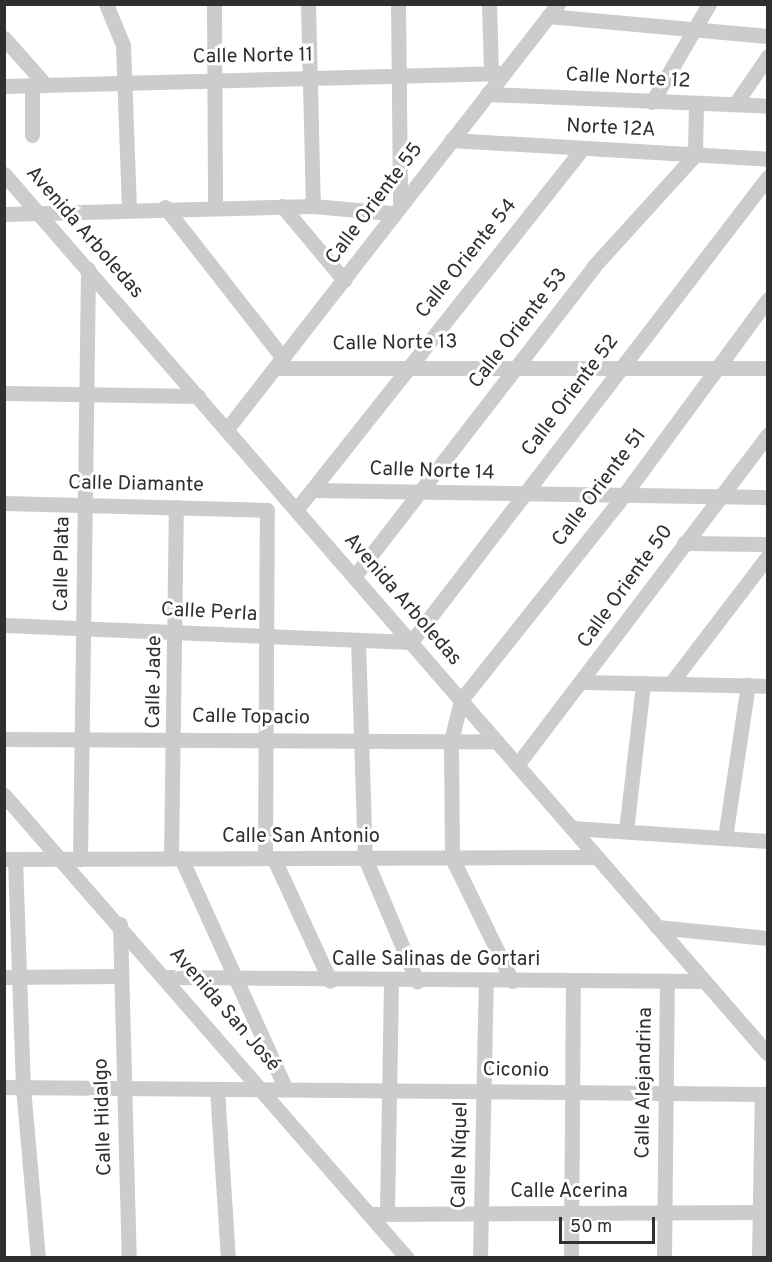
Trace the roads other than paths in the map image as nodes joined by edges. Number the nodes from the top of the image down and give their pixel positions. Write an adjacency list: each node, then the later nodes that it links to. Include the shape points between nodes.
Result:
1 (106, 4): 16 (street, via 119,26)
2 (214, 4): 15 (street)
3 (308, 4): 14 (street)
4 (398, 4): 13 (street)
5 (489, 4): 12 (street)
6 (709, 4): 8 (street)
7 (553, 10): 8 (street); 12 (street, Calle Oriente 55)
8 (690, 32): 9 (street); 20 (street)
9 (768, 36)
10 (4, 38): 17 (street)
11 (768, 56): 22 (street)
12 (497, 73): 13 (street, Calle Norte 11); 19 (street, Calle Oriente 55)
13 (400, 74): 14 (street, Calle Norte 11); 36 (street)
14 (310, 76): 15 (street, Calle Norte 11); 32 (street)
15 (215, 79): 16 (street, Calle Norte 11); 34 (street)
16 (124, 81): 17 (street, Calle Norte 11); 35 (street)
17 (37, 83): 18 (street, Calle Norte 11); 24 (street)
18 (4, 86)
19 (488, 94): 20 (street, Calle Norte 12); 25 (street, Calle Oriente 55)
20 (652, 102): 21 (street, Calle Norte 12)
21 (696, 104): 22 (street, Calle Norte 12); 27 (street)
22 (735, 104): 23 (street, Calle Norte 12)
23 (768, 106)
24 (32, 135)
25 (451, 140): 26 (street, Norte 12A); 36 (street, Calle Oriente 55)
26 (583, 148): 27 (street, Norte 12A); 43 (street, Calle Oriente 54)
27 (695, 155): 28 (street, Norte 12A); 44 (street, Calle Oriente 53, via 594,266)
28 (768, 159)
29 (4, 174): 38 (street, Avenida Arboledas)
30 (768, 177): 45 (street, Calle Oriente 52)
31 (282, 206): 32 (street); 34 (street); 40 (street)
32 (314, 206): 36 (street)
33 (165, 207): 34 (street); 35 (street); 42 (street)
34 (215, 207)
35 (129, 208): 38 (street)
36 (396, 208): 40 (street, Calle Oriente 55)
37 (4, 214): 38 (street)
38 (39, 214): 39 (street, Avenida Arboledas)
39 (88, 270): 49 (street, Calle Plata); 50 (street, Avenida Arboledas)
40 (344, 280): 42 (street, Calle Oriente 55)
41 (768, 299): 46 (street, Calle Oriente 51)
42 (279, 363): 43 (street, Calle Norte 13); 51 (street, Calle Oriente 55)
43 (409, 364): 44 (street, Calle Norte 13); 53 (street, Calle Oriente 54)
44 (517, 364): 45 (street, Calle Norte 13); 54 (street, Calle Oriente 53)
45 (620, 366): 46 (street, Calle Norte 13); 56 (street, Calle Oriente 52)
46 (715, 366): 47 (street, Calle Norte 13); 57 (street, Calle Oriente 51)
47 (768, 368)
48 (4, 393): 49 (street)
49 (84, 396): 50 (street); 61 (street, Calle Plata)
50 (198, 396): 51 (street, Avenida Arboledas)
51 (226, 429): 55 (street, Avenida Arboledas)
52 (768, 434): 58 (street, Calle Oriente 50)
53 (312, 490): 54 (street, Calle Norte 14); 64 (street, Calle Oriente 54)
54 (422, 491): 56 (street, Calle Norte 14); 68 (street, Calle Oriente 53)
55 (283, 495): 63 (street); 64 (street, Avenida Arboledas)
56 (522, 495): 57 (street, Calle Norte 14); 74 (street, Calle Oriente 52)
57 (624, 495): 58 (street, Calle Norte 14); 80 (street, Calle Oriente 51)
58 (721, 495): 59 (street, Calle Norte 14); 65 (street, Calle Oriente 50)
59 (768, 496)
60 (4, 503): 61 (street, Calle Diamante)
61 (85, 505): 62 (street, Calle Diamante); 70 (street, Calle Plata)
62 (176, 507): 63 (street, Calle Diamante); 71 (street, Calle Jade)
63 (267, 510): 72 (street)
64 (296, 510): 68 (street, Avenida Arboledas)
65 (684, 543): 66 (street); 75 (street, Calle Oriente 50)
66 (768, 544)
67 (768, 556): 77 (street)
68 (354, 577): 74 (street, Avenida Arboledas)
69 (4, 625): 70 (street, Calle Perla)
70 (83, 629): 71 (street, Calle Perla); 81 (street, Calle Plata)
71 (178, 632): 72 (street, Calle Perla); 82 (street, Calle Jade)
72 (266, 637): 73 (street, Calle Perla); 84 (street)
73 (358, 640): 74 (street, Calle Perla); 85 (street)
74 (411, 642): 80 (street, Avenida Arboledas)
75 (583, 682): 76 (street); 88 (street, Calle Oriente 50)
76 (643, 682): 77 (street); 91 (street)
77 (671, 683): 79 (street)
78 (766, 684): 79 (street)
79 (748, 685): 92 (street)
80 (461, 700): 86 (street); 87 (street, Avenida Arboledas)
81 (82, 737): 82 (street, Calle Topacio); 83 (street, Calle Topacio); 101 (street, Calle Plata)
82 (175, 738): 84 (street, Calle Topacio); 95 (street, Calle Jade)
83 (4, 739)
84 (266, 740): 85 (street, Calle Topacio); 96 (street)
85 (361, 740): 86 (street, Calle Topacio); 97 (street)
86 (451, 741): 87 (street, Calle Topacio); 98 (street)
87 (497, 742): 88 (street, Avenida Arboledas)
88 (517, 765): 90 (street, Avenida Arboledas)
89 (4, 795): 100 (street, Avenida San José)
90 (572, 828): 91 (street); 94 (street, Avenida Arboledas)
91 (626, 831): 92 (street)
92 (725, 838): 93 (street)
93 (768, 841)
94 (597, 857): 98 (street, Calle San Antonio); 103 (street, Avenida Arboledas)
95 (176, 858): 96 (street, Calle San Antonio); 101 (street, Calle San Antonio); 108 (street, Calle Jade)
96 (270, 858): 97 (street, Calle San Antonio); 109 (street)
97 (364, 858): 98 (street, Calle San Antonio); 111 (street)
98 (452, 858): 113 (street)
99 (10, 859): 100 (street, Calle San Antonio); 106 (street)
100 (63, 859): 101 (street, Calle San Antonio); 102 (street, Avenida San José)
101 (80, 859)
102 (120, 924): 105 (street, Calle Hidalgo); 107 (street, Avenida San José)
103 (657, 927): 104 (street); 116 (street, Avenida Arboledas)
104 (768, 938)
105 (120, 976): 106 (street); 120 (street, Calle Hidalgo)
106 (12, 977): 119 (street)
107 (168, 977): 108 (street, Calle Salinas de Gortari); 122 (street, Avenida San José)
108 (236, 977): 109 (street, Calle Salinas de Gortari); 123 (street, Calle Jade)
109 (330, 981): 110 (street, Calle Salinas de Gortari)
110 (391, 981): 111 (street, Calle Salinas de Gortari); 124 (street)
111 (417, 981): 112 (street, Calle Salinas de Gortari)
112 (486, 981): 113 (street, Calle Salinas de Gortari); 125 (street, Calle Níquel)
113 (512, 981): 114 (street, Calle Salinas de Gortari)
114 (573, 981): 115 (street, Calle Salinas de Gortari); 126 (street)
115 (667, 981): 116 (street, Calle Salinas de Gortari); 127 (street, Calle Alejandrina)
116 (704, 981): 117 (street, Avenida Arboledas)
117 (766, 1048)
118 (4, 1087): 119 (street, Ciconio)
119 (23, 1087): 120 (street, Ciconio); 135 (street)
120 (124, 1089): 121 (street, Ciconio); 136 (street, Calle Hidalgo)
121 (217, 1089): 122 (street, Ciconio); 137 (street)
122 (264, 1089): 123 (street, Ciconio); 134 (street, Avenida San José)
123 (286, 1089): 124 (street, Ciconio)
124 (389, 1090): 125 (street, Ciconio); 129 (street)
125 (483, 1091): 126 (street, Ciconio); 131 (street, Calle Níquel)
126 (572, 1092): 127 (street, Ciconio); 132 (street)
127 (666, 1093): 128 (street, Ciconio); 133 (street, Calle Alejandrina)
128 (765, 1094): 130 (street)
129 (387, 1212): 131 (street, Calle Acerina); 134 (street, Calle Acerina)
130 (764, 1212): 133 (street, Calle Acerina); 142 (street)
131 (481, 1213): 132 (street, Calle Acerina); 139 (street, Calle Níquel)
132 (572, 1213): 133 (street, Calle Acerina); 140 (street)
133 (664, 1213): 141 (street, Calle Alejandrina)
134 (370, 1214): 138 (street, Avenida San José)
135 (38, 1257)
136 (129, 1257)
137 (228, 1257)
138 (407, 1257)
139 (480, 1257)
140 (571, 1257)
141 (664, 1257)
142 (759, 1257)

